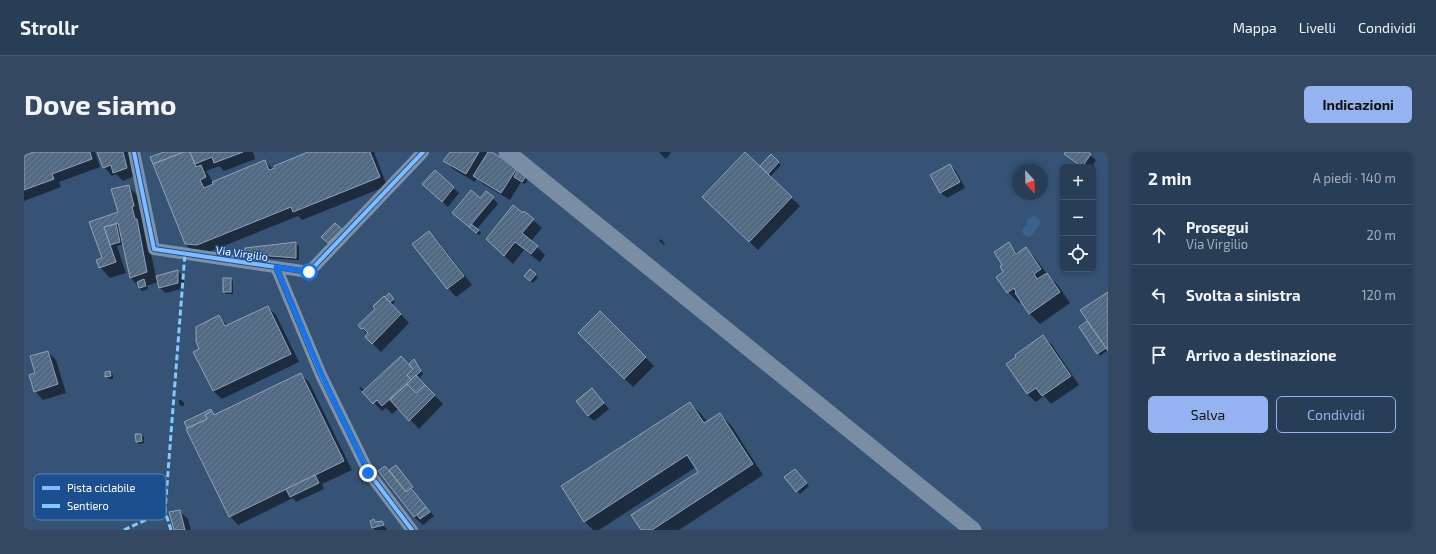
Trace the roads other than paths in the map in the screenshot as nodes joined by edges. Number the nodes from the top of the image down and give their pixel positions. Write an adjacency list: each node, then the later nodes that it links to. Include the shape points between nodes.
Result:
1 (134, 152): 4 (street, Via Virgilio, via 154,249)
2 (423, 152): 4 (street, Via Virgilio, via 309,272)
3 (509, 152): 6 (main road)
4 (276, 267): 5 (street, via 322,375 368,473)
5 (412, 530)
6 (974, 530)

